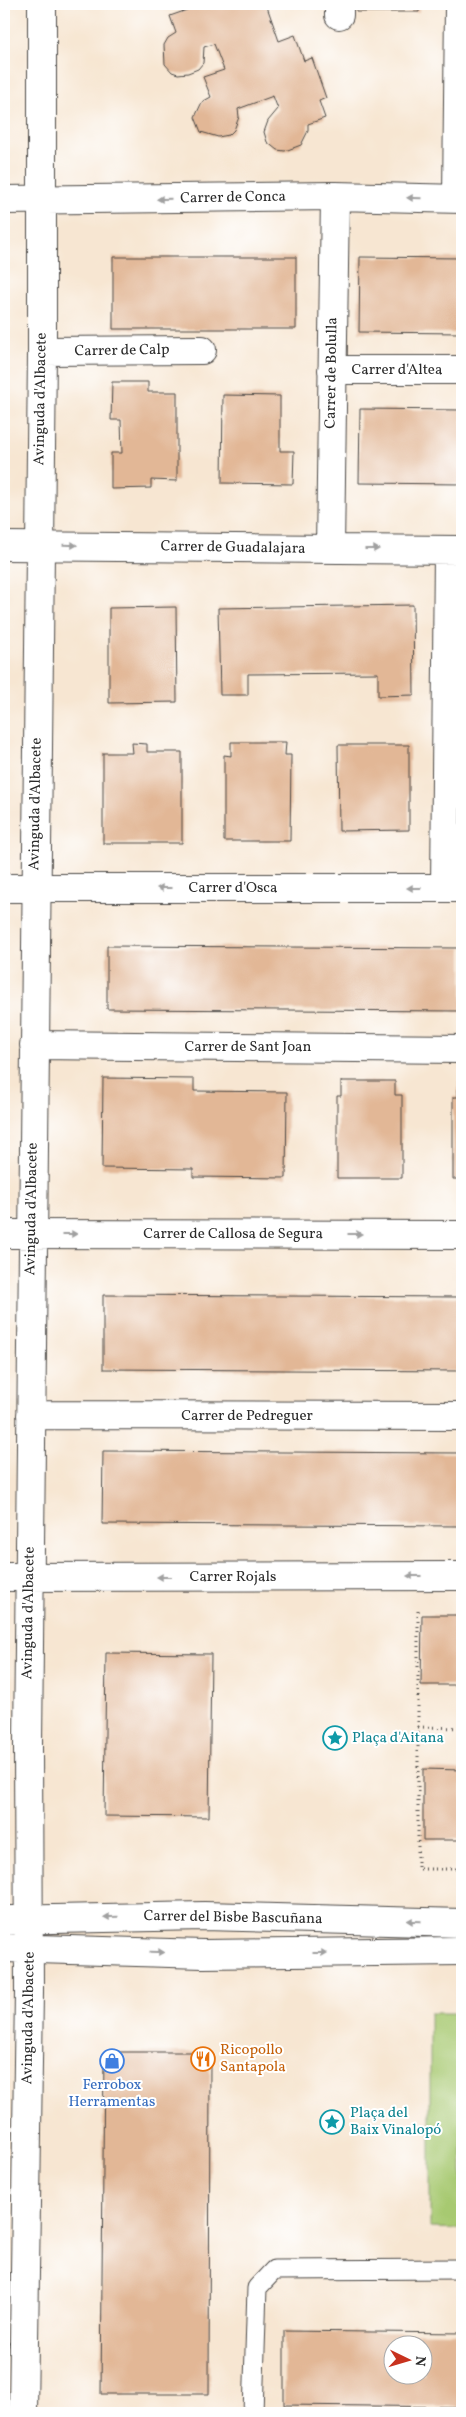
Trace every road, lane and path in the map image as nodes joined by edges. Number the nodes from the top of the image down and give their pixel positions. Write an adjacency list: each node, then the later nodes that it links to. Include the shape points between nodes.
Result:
1 (42, 4): 6 (street, Avinguda d'Albacete)
2 (459, 4): 4 (street)
3 (335, 196): 4 (street, Carrer de Conca, one-way to 3); 6 (street, Carrer de Conca, one-way to 6); 9 (street, Carrer de Bolulla)
4 (459, 199)
5 (4, 200): 6 (street, Carrer de Conca)
6 (42, 200): 8 (street, Avinguda d'Albacete)
7 (202, 350): 8 (street, Carrer de Calp)
8 (42, 351): 11 (street, Avinguda d'Albacete)
9 (332, 370): 10 (street, Carrer d'Altea); 13 (street, Carrer de Bolulla)
10 (462, 370)
11 (40, 545): 12 (street, Carrer de Guadalajara); 13 (street, Carrer de Guadalajara, one-way to 13); 17 (street, Avinguda d'Albacete)
12 (4, 546)
13 (330, 549): 14 (street, Carrer de Guadalajara, one-way to 14)
14 (455, 550): 15 (street)
15 (454, 724): 18 (street)
16 (4, 888): 17 (street, Carrer d'Osca)
17 (35, 888): 18 (street, Carrer d'Osca, one-way to 17); 19 (street, Avinguda d'Albacete)
18 (454, 888)
19 (34, 1045): 20 (street, Carrer de Sant Joan); 22 (street, Avinguda d'Albacete)
20 (462, 1049)
21 (4, 1234): 22 (street, Carrer de Callosa de Segura)
22 (32, 1234): 23 (street, Carrer de Callosa de Segura, one-way to 23); 24 (street, Avinguda d'Albacete)
23 (462, 1234)
24 (31, 1415): 25 (street, Carrer de Pedreguer); 27 (street, Avinguda d'Albacete)
25 (462, 1416)
26 (462, 1576): 27 (street, Carrer Rojals, one-way to 27)
27 (17, 1577): 31 (street, Avinguda d'Albacete)
28 (418, 1606): 29 (path)
29 (418, 1727): 30 (path); 32 (path, via 418,1869)
30 (462, 1728)
31 (16, 1745): 33 (street, Avinguda d'Albacete)
32 (462, 1869)
33 (17, 1919): 34 (street, Carrer del Bisbe Bascuñana, one-way to 33, via 204,1916); 35 (street, Avinguda d'Albacete)
34 (462, 1922)
35 (17, 1948): 36 (street, one-way to 36, via 203,1954); 38 (street, Avinguda d'Albacete)
36 (462, 1951)
37 (462, 2269): 40 (lane, via 274,2270 257,2288)
38 (14, 2282): 39 (street, Avinguda d'Albacete)
39 (23, 2413)
40 (254, 2413)

